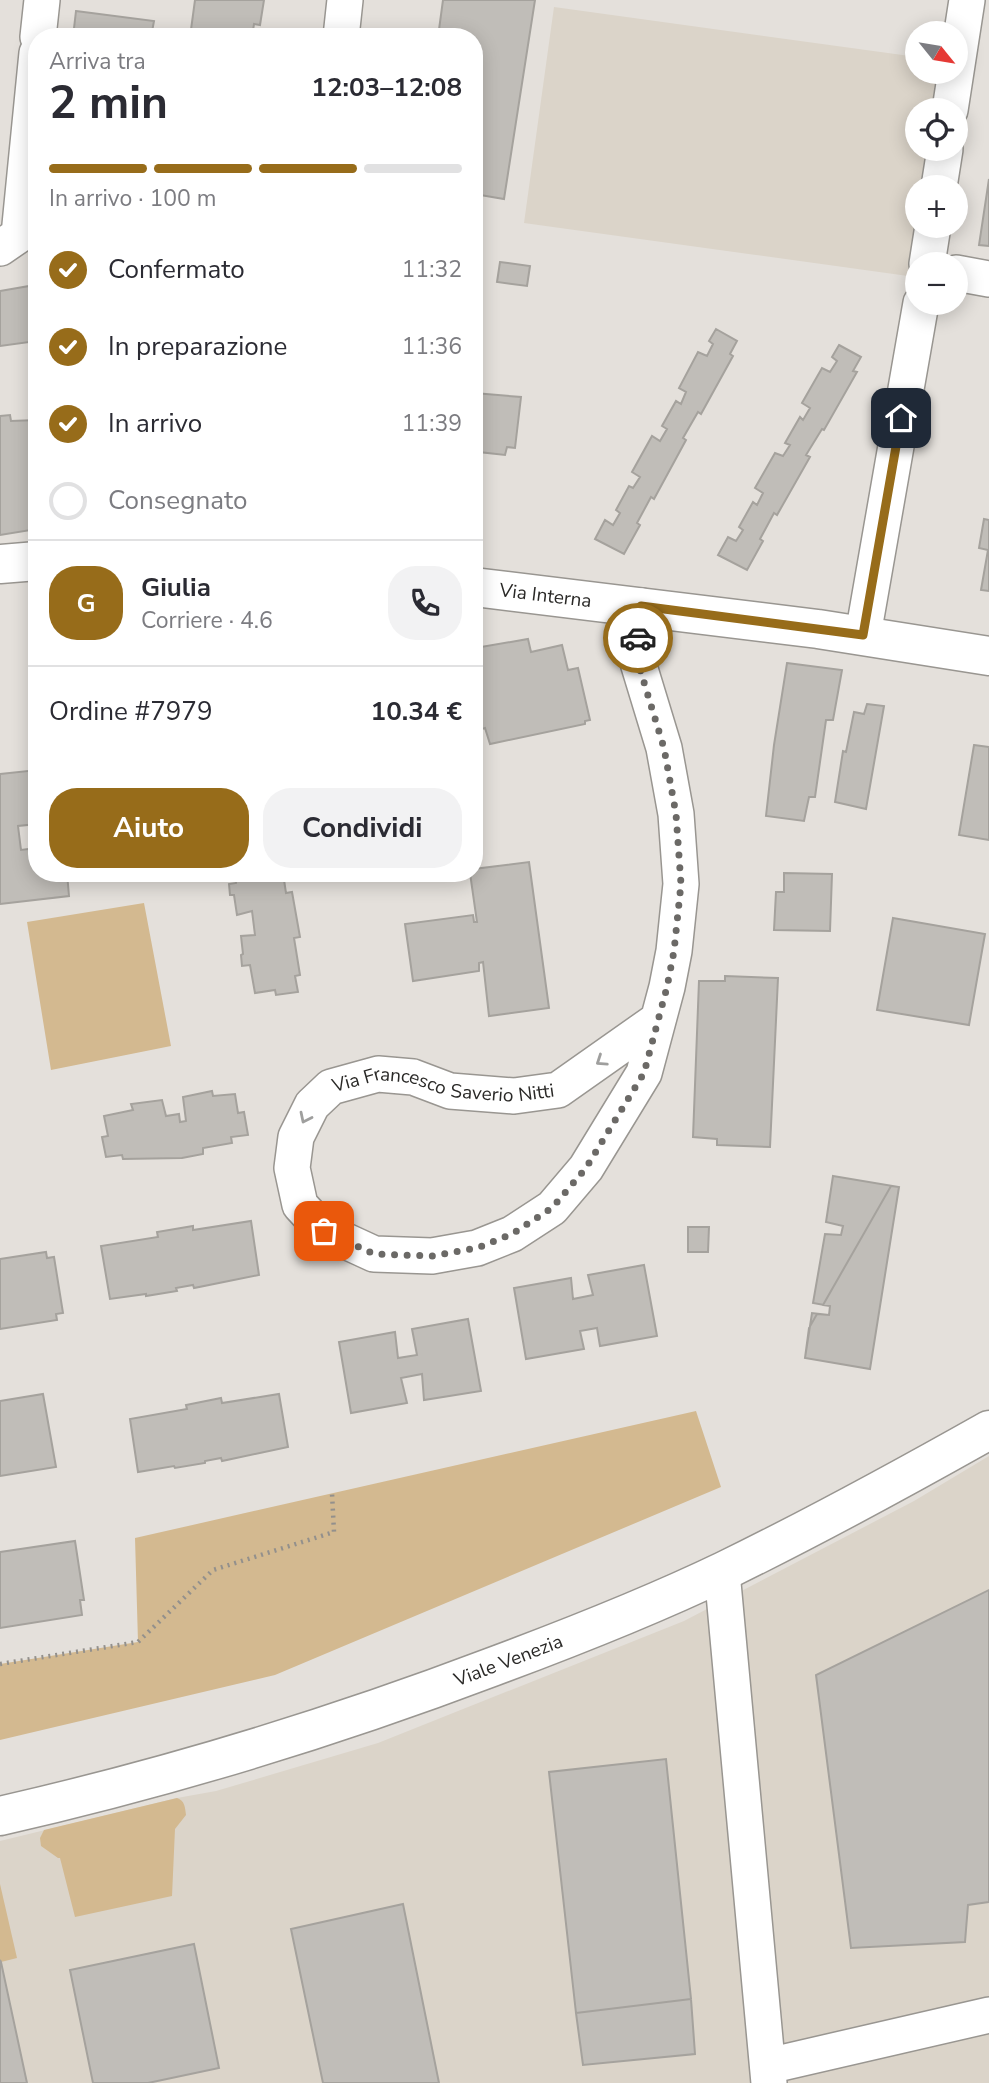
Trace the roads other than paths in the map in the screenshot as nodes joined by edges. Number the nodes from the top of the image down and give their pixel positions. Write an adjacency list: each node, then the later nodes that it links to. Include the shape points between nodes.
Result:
1 (42, 0): 4 (street)
2 (345, 0): 5 (street)
3 (967, 0): 6 (street)
4 (39, 28)
5 (342, 28)
6 (952, 98)
7 (28, 144): 8 (street, via 19,235)
8 (0, 248)
9 (968, 275): 10 (street)
10 (989, 279)
11 (919, 315): 16 (street)
12 (28, 562): 13 (main road)
13 (0, 564)
14 (483, 588): 15 (main road, Via Interna)
15 (641, 606): 16 (main road, Via Interna); 18 (street, Via Francesco Saverio Nitti, via 636,656 664,748 676,814 681,884 674,951)
16 (863, 635): 17 (main road, Via Interna)
17 (989, 656)
18 (656, 1021): 18 (street, Via Francesco Saverio Nitti, one-way to 18, via 558,1090 514,1097 450,1091 412,1077 379,1074 331,1087 312,1105 296,1137 292,1168 300,1205 324,1231 374,1254 432,1256 477,1248 512,1234 552,1208 586,1168 644,1073)
19 (989, 1430): 20 (main road, Viale Venezia)
20 (722, 1572): 21 (main road, Viale Venezia, via 576,1636 360,1715 194,1766); 23 (street)
21 (0, 1816)
22 (989, 2015): 23 (street)
23 (769, 2075)

